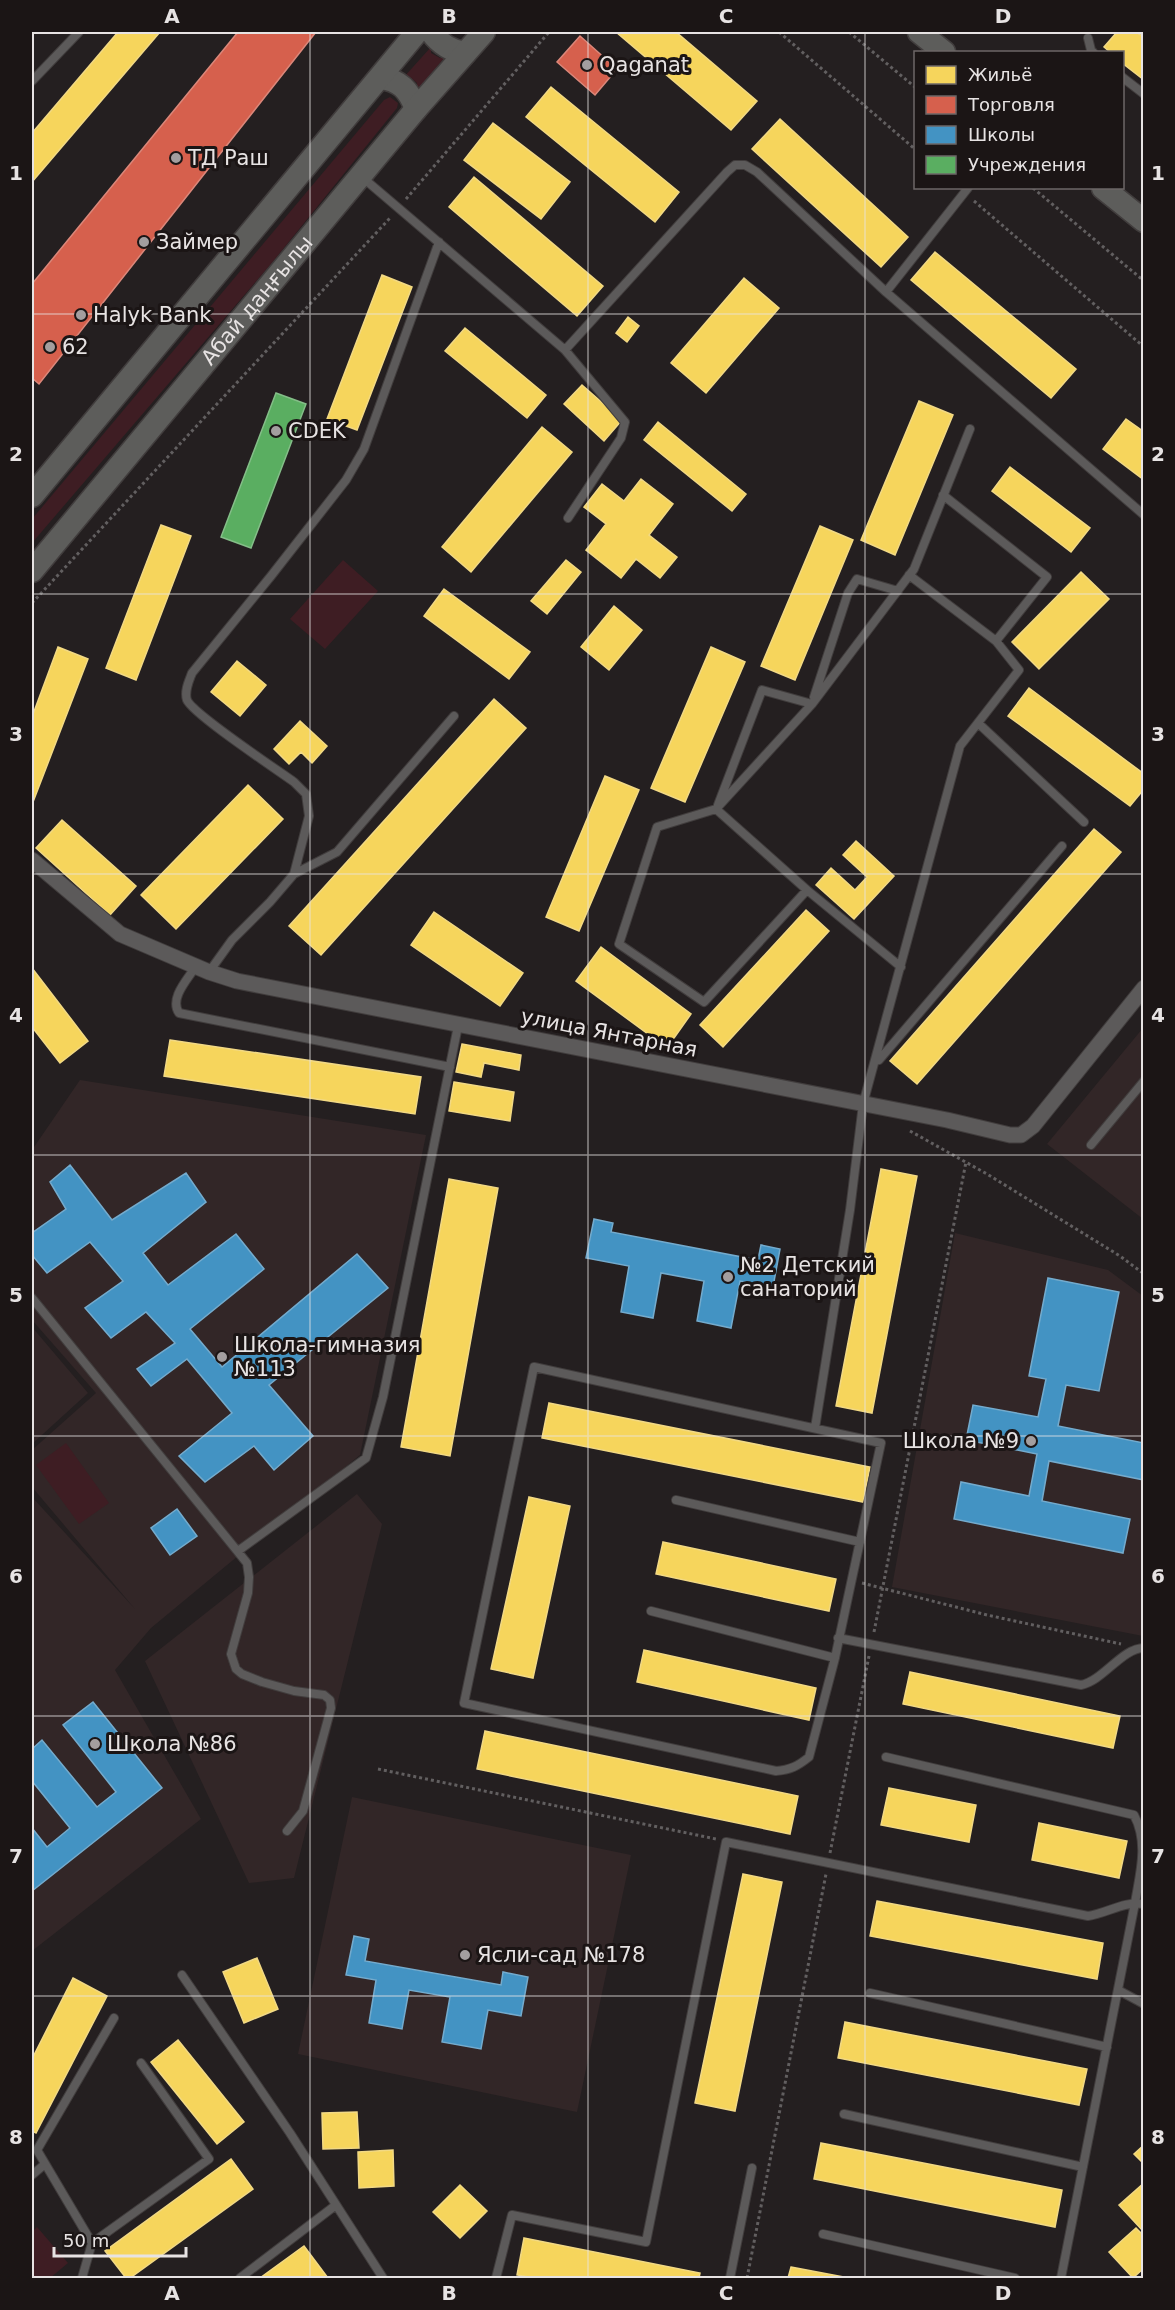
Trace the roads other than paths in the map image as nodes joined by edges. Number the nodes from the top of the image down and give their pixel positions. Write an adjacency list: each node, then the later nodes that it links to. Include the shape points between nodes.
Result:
1 (79, 32): 12 (lane)
2 (417, 32): 10 (main road)
3 (431, 32): 9 (main road, via 441,44)
4 (484, 32): 9 (main road, Абай даңғылы)
5 (919, 32): 7 (main road)
6 (1088, 38): 8 (lane)
7 (943, 51)
8 (1092, 51)
9 (465, 53): 14 (main road, Абай даңғылы)
10 (380, 78): 14 (main road, via 392,79 404,87); 24 (main road)
11 (1124, 78): 13 (lane)
12 (32, 81)
13 (1143, 94)
14 (416, 108): 15 (main road, Абай даңғылы)
15 (361, 176): 19 (lane); 27 (main road, Абай даңғылы)
16 (1104, 189): 18 (main road)
17 (966, 190): 20 (lane)
18 (1143, 221)
19 (439, 242): 21 (lane); 38 (lane, via 364,449 346,480 192,673 186,689 187,701 202,716 306,794 309,816)
20 (886, 292): 21 (lane, via 757,172 745,165 735,165); 25 (lane)
21 (565, 350): 26 (lane, via 625,422 621,438)
22 (970, 429): 23 (lane)
23 (943, 495): 28 (lane); 30 (lane, via 1047,577)
24 (32, 496)
25 (1143, 515)
26 (568, 518)
27 (32, 571)
28 (909, 575): 29 (lane); 30 (lane)
29 (898, 591): 31 (lane); 31 (lane, via 857,579 848,593)
30 (996, 641): 33 (lane, via 1019,670)
31 (812, 704): 34 (lane); 34 (lane, via 762,690)
32 (454, 716): 38 (lane, via 337,852)
33 (978, 723): 35 (lane); 40 (lane, via 960,746)
34 (716, 809): 39 (lane); 39 (lane, via 657,826 619,944 704,1002)
35 (1084, 822)
36 (1062, 846): 44 (lane)
37 (32, 860): 41 (street, улица Янтарная, via 120,934)
38 (294, 874): 41 (lane)
39 (807, 890): 40 (lane)
40 (901, 967): 44 (lane)
41 (202, 969): 43 (street, улица Янтарная, via 237,981); 45 (lane, via 176,998 178,1013)
42 (1143, 988): 47 (street, улица Янтарная, via 1033,1126 1021,1135)
43 (458, 1026): 45 (lane); 47 (street, улица Янтарная)
44 (876, 1064): 47 (lane)
45 (450, 1067): 53 (lane, via 383,1397 366,1458)
46 (1143, 1081): 48 (lane)
47 (863, 1104): 50 (lane)
48 (1091, 1145)
49 (32, 1298): 53 (lane)
50 (815, 1428): 52 (lane, via 881,1443); 57 (lane, via 534,1367 464,1703 776,1771 788,1770 809,1757)
51 (676, 1500): 52 (lane)
52 (860, 1542): 55 (lane)
53 (238, 1551): 59 (lane, via 247,1563 249,1577 231,1654 236,1669 262,1682 324,1695 330,1700 303,1811)
54 (651, 1611): 57 (lane)
55 (838, 1638): 56 (lane, via 1081,1685); 57 (lane)
56 (1142, 1648)
57 (835, 1658)
58 (886, 1757): 60 (lane, via 1134,1815 1143,1844)
59 (287, 1831)
60 (1139, 1904): 62 (lane); 79 (lane, via 1125,1904 1088,1916 726,1842 646,2242 512,2215)
61 (182, 1974): 73 (lane)
62 (1118, 1990): 64 (lane); 66 (lane)
63 (870, 1993): 66 (lane)
64 (1143, 2004)
65 (114, 2018): 69 (lane, via 37,2150)
66 (1107, 2047): 70 (lane)
67 (141, 2063): 75 (lane, via 209,2159)
68 (844, 2114): 70 (lane)
69 (45, 2164): 72 (lane); 75 (lane)
70 (1083, 2167): 82 (lane)
71 (752, 2168): 80 (lane)
72 (32, 2175)
73 (336, 2205): 77 (lane); 78 (lane)
74 (823, 2234): 81 (lane)
75 (92, 2243): 76 (lane)
76 (82, 2278)
77 (240, 2278)
78 (383, 2278)
79 (496, 2278)
80 (730, 2278)
81 (1015, 2278)
82 (1061, 2278)

